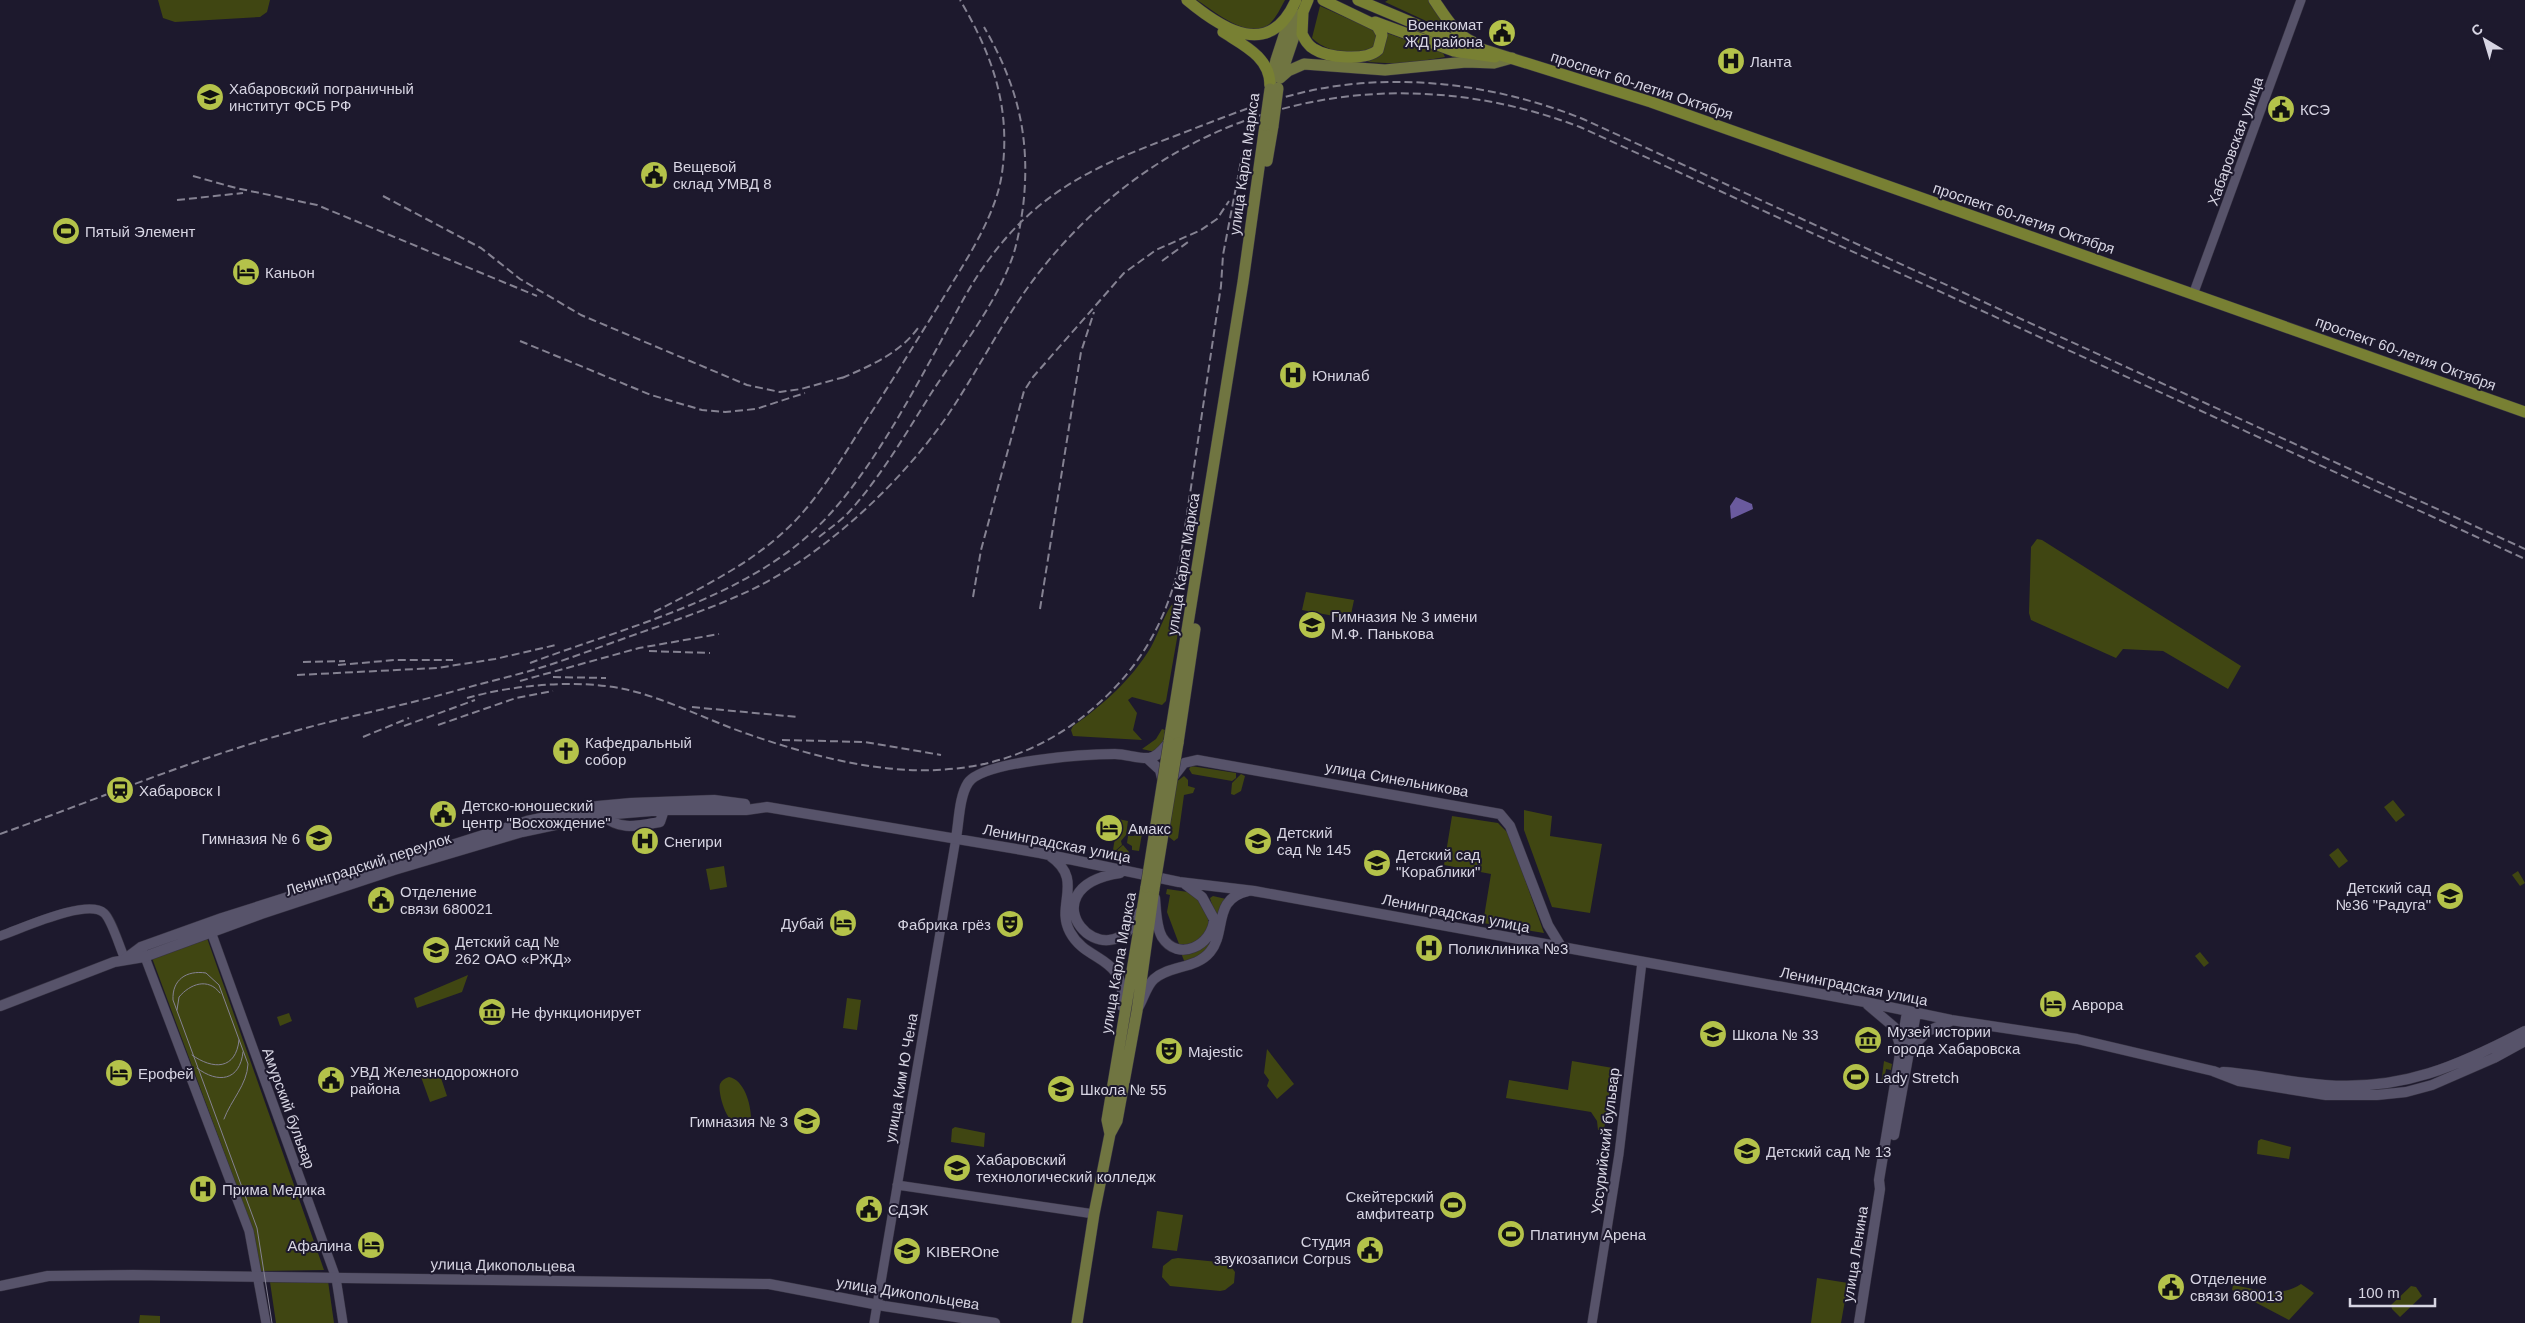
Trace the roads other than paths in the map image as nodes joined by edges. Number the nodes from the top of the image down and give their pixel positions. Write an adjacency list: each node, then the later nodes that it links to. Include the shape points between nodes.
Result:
1 (1179, 0): 10 (highway, via 1257,55)
2 (1187, 0): 8 (highway, via 1232,30 1252,36 1271,31)
3 (1308, 0): 8 (highway)
4 (1323, 0): 8 (highway, via 1377,26 1382,40 1378,50 1358,58 1315,50 1302,34); 9 (highway, проспект 60-летия Октября, via 1454,51 1480,57)
5 (1358, 0): 9 (highway, проспект 60-летия Октября, via 1426,30)
6 (1434, 0): 9 (highway, via 1466,39)
7 (2301, 0): 12 (street, Хабаровская улица)
8 (1297, 6): 10 (main road)
9 (1512, 58): 10 (main road, via 1494,63 1466,62 1385,70 1304,64 1288,70); 12 (highway, проспект 60-летия Октября, via 1651,102)
10 (1275, 85): 11 (main road, bridge)
11 (1269, 125): 14 (main road, улица Карла Маркса); 14 (main road, улица Карла Маркса)
12 (2194, 292): 13 (highway, проспект 60-летия Октября)
13 (2525, 412)
14 (1174, 742): 15 (main road); 16 (main road, via 1184,755); 17 (main road, bridge); 18 (main road, улица Карла Маркса, bridge)
15 (1148, 758): 18 (main road, via 1160,770); 21 (main road, via 1117,754 1070,756 976,774 964,791)
16 (1198, 760): 17 (main road, via 1184,764); 29 (main road, улица Синельникова, via 1500,814 1510,826)
17 (1174, 776): 25 (main road, bridge)
18 (1163, 782): 25 (main road, улица Карла Маркса, bridge)
19 (759, 807): 20 (main road, Ленинградский переулок); 30 (main road, Ленинградский переулок, via 602,815 522,832); 30 (main road, Ленинградский переулок, via 714,800 673,800 598,806 565,813 479,835 222,918)
20 (810, 813): 21 (main road, Ленинградская улица)
21 (956, 838): 22 (main road, Ленинградская улица); 48 (street, улица Ким Ю Чена)
22 (1044, 853): 23 (main road, Ленинградская улица); 27 (main road, via 1065,872)
23 (1125, 872): 24 (main road, Ленинградская улица); 27 (main road, via 1093,882)
24 (1179, 882): 26 (main road, Ленинградская улица); 28 (main road, via 1193,888 1202,897)
25 (1150, 888): 27 (main road, via 1136,921 1128,931 1113,939 1097,939 1083,931 1075,918); 28 (main road, via 1160,931 1172,946 1184,949 1199,946); 39 (main road, улица Карла Маркса); 43 (main road, улица Карла Маркса)
26 (1252, 890): 28 (main road, via 1229,902); 32 (main road, Ленинградская улица)
27 (1071, 899): 43 (main road, via 1066,917 1070,933 1112,967 1120,980 1123,998)
28 (1217, 923): 39 (main road, via 1215,942 1208,955 1153,980)
29 (1548, 925): 32 (main road, via 1546,935); 33 (main road, улица Синельникова)
30 (210, 928): 34 (main road, Ленинградский переулок); 51 (street, Амурский бульвар)
31 (0, 936): 35 (street, via 77,910 94,908 106,915)
32 (1538, 944): 33 (main road, Ленинградская улица)
33 (1562, 948): 36 (main road, Ленинградская улица)
34 (143, 952): 35 (main road, Ленинградский переулок); 50 (street, via 249,1231)
35 (125, 960): 38 (main road, Ленинградский переулок)
36 (1642, 962): 37 (main road, Ленинградская улица); 59 (street, Уссурийский бульвар, via 1619,1154)
37 (1865, 1002): 40 (main road, Ленинградская улица); 45 (main road, via 1894,1027)
38 (0, 1006)
39 (1137, 1011): 47 (main road, улица Карла Маркса, via 1117,1121)
40 (1911, 1013): 41 (main road, Ленинградская улица); 45 (main road, улица Ленина)
41 (1951, 1020): 45 (main road, via 1920,1037); 46 (main road, Ленинградская улица, via 2077,1039)
42 (2525, 1031): 46 (main road, via 2437,1072 2376,1086 2326,1085)
43 (1120, 1039): 47 (main road, улица Карла Маркса, via 1107,1120)
44 (2525, 1041): 46 (main road, via 2432,1085 2377,1095 2326,1095 2274,1088 2239,1082)
45 (1905, 1051): 60 (main road, улица Ленина, via 1879,1180)
46 (2213, 1071)
47 (1110, 1134): 49 (main road, улица Карла Маркса)
48 (897, 1185): 49 (street); 53 (street, улица Ким Ю Чена)
49 (1094, 1214): 58 (main road, улица Карла Маркса)
50 (258, 1276): 51 (main road, улица Дикопольцева); 52 (main road, улица Дикопольцева, via 48,1276); 54 (street)
51 (336, 1278): 53 (main road, улица Дикопольцева, via 769,1284); 55 (street, Амурский бульвар)
52 (4, 1285)
53 (878, 1305): 56 (street, улица Ким Ю Чена); 57 (main road, улица Дикопольцева)
54 (266, 1323)
55 (342, 1323)
56 (874, 1323)
57 (995, 1323)
58 (1077, 1323)
59 (1592, 1323)
60 (1859, 1323)

